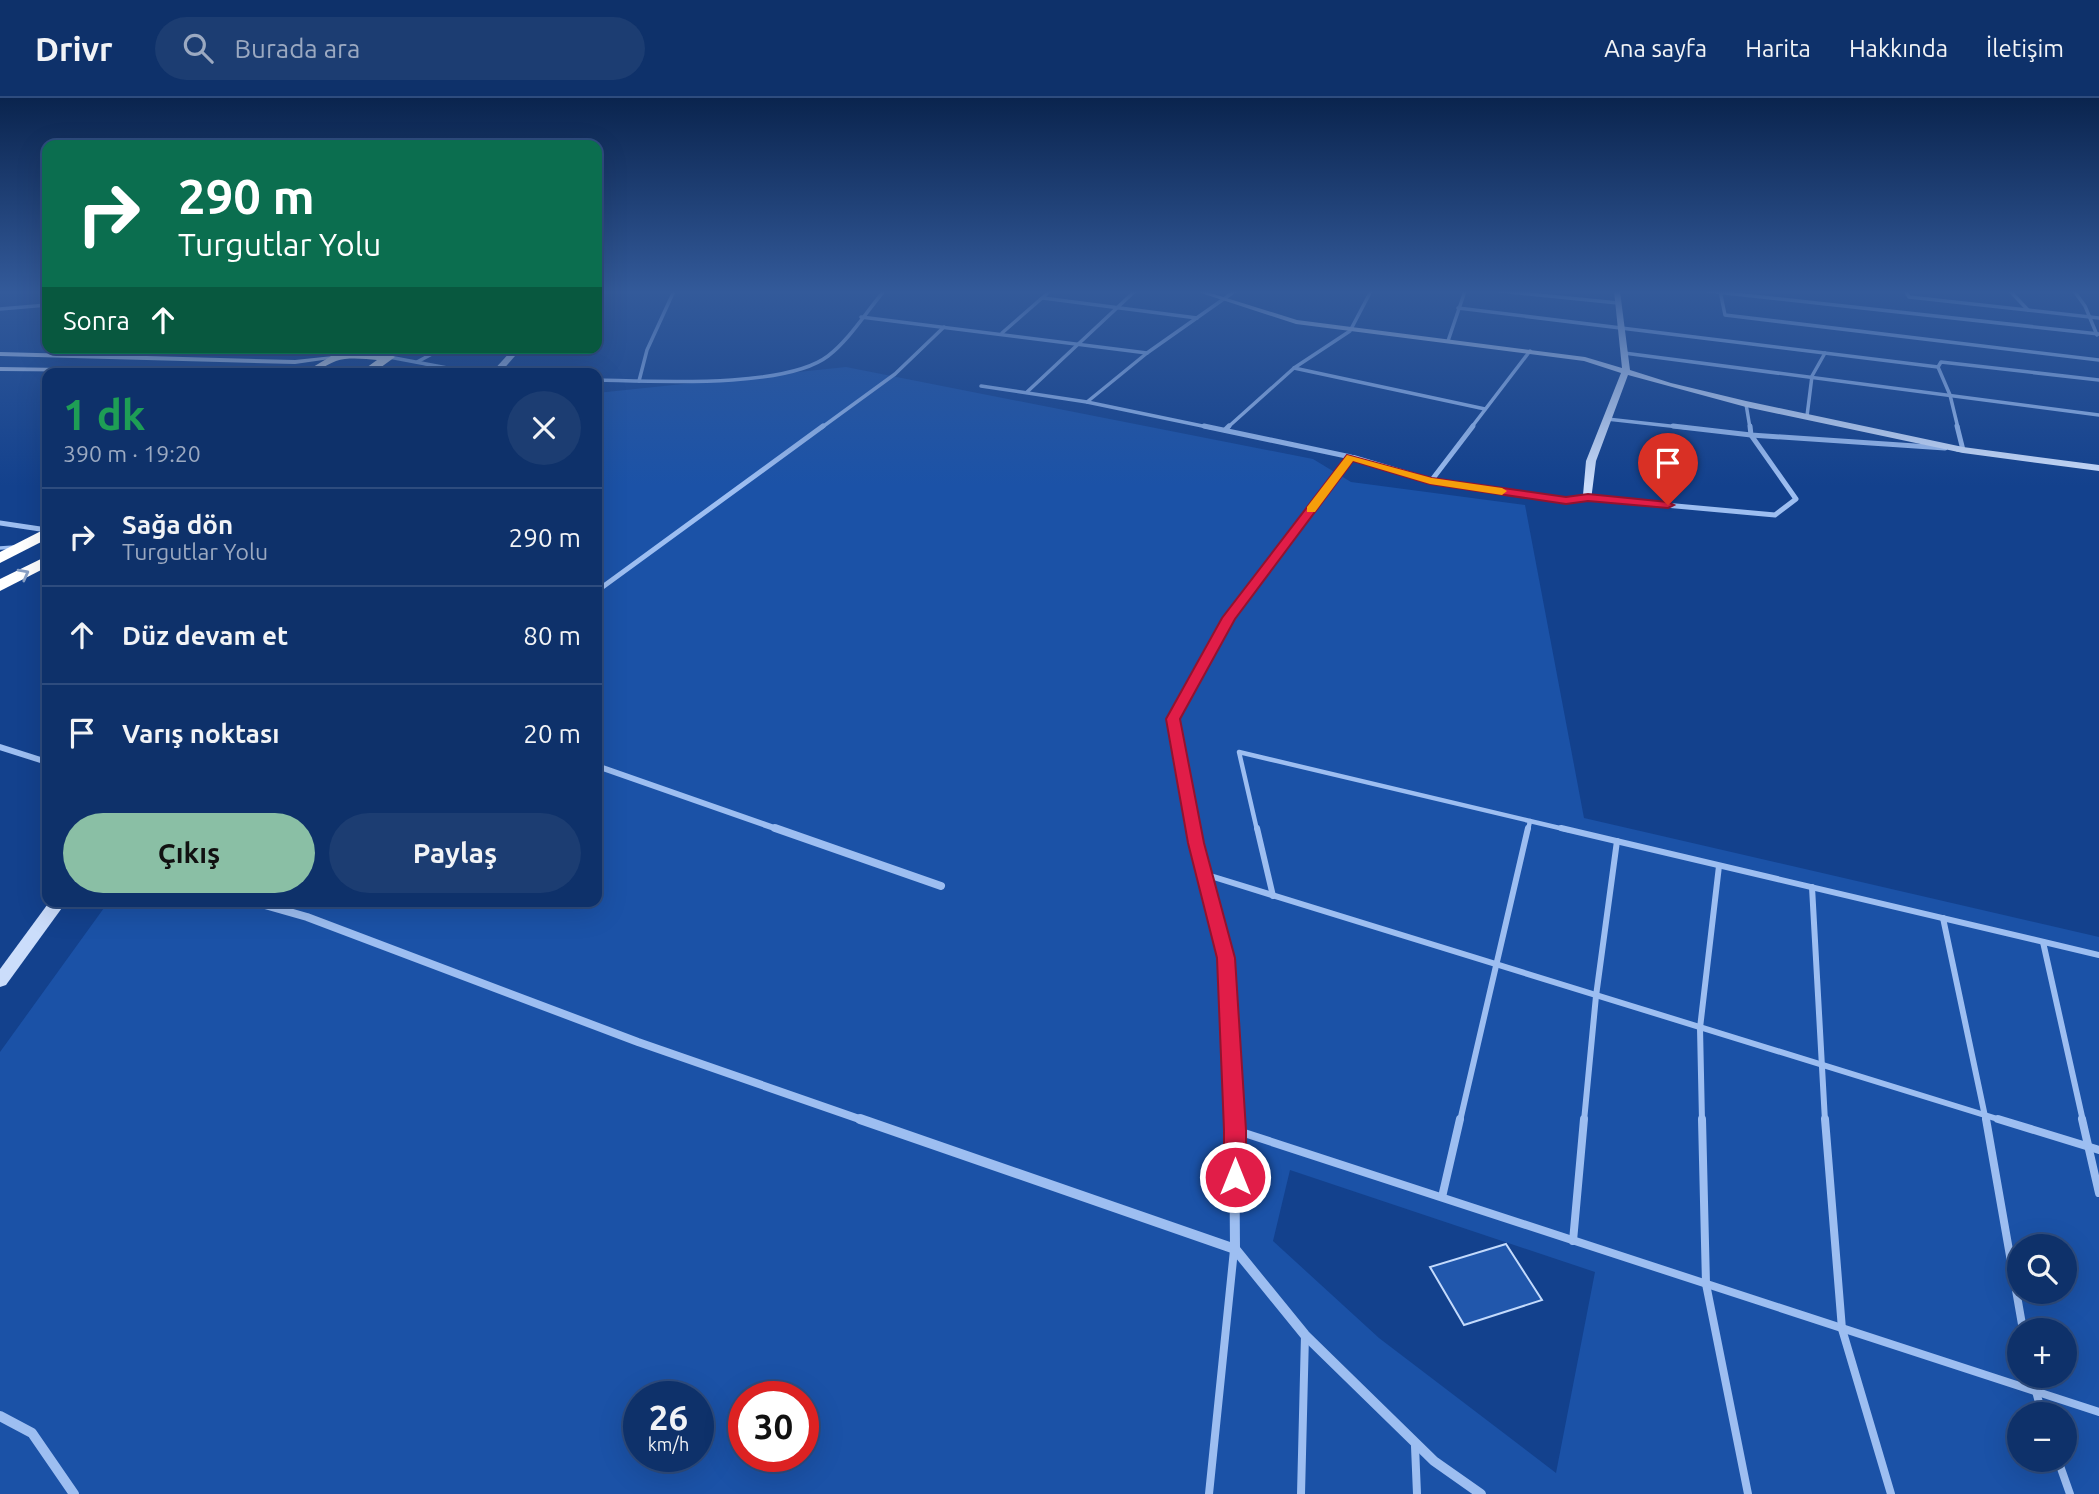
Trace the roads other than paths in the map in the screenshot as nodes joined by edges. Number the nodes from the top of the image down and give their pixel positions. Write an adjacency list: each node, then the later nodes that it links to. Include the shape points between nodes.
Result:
1 (79, 356): 20 (main road, via 295,362)
2 (336, 356): 20 (highway)
3 (350, 356): 20 (highway)
4 (377, 356): 19 (highway)
5 (428, 356): 22 (street)
6 (646, 356): 36 (street)
7 (828, 356): 36 (street, via 811,367 785,374)
8 (914, 356): 61 (street)
9 (1064, 356): 38 (street)
10 (1143, 356): 40 (street)
11 (1312, 356): 29 (street)
12 (1526, 356): 42 (street)
13 (1565, 356): 32 (main road)
14 (1624, 356): 32 (main road)
15 (1642, 356): 33 (street)
16 (1823, 356): 33 (street)
17 (1850, 356): 24 (street)
18 (2067, 356): 21 (street)
19 (389, 357): 22 (street); 26 (highway)
20 (333, 358): 25 (highway)
21 (2099, 360)
22 (416, 363): 23 (street)
23 (430, 366): 27 (street); 28 (street)
24 (1938, 367): 35 (street, via 1941,362); 39 (street)
25 (317, 368)
26 (372, 368)
27 (420, 368)
28 (443, 368)
29 (1294, 368): 42 (street); 46 (street)
30 (0, 369): 31 (main road)
31 (42, 370)
32 (1626, 371): 41 (main road); 45 (main road)
33 (1812, 376): 39 (street); 44 (street)
34 (602, 380): 36 (street)
35 (2099, 380)
36 (639, 381)
37 (981, 386): 38 (street)
38 (1027, 392): 40 (street)
39 (1950, 395): 43 (street); 48 (street)
40 (1087, 402): 46 (street)
41 (1746, 404): 44 (main road); 47 (street)
42 (1485, 409): 51 (street)
43 (2099, 415)
44 (1807, 416): 48 (main road)
45 (1607, 419): 47 (street); 52 (main road, via 1591,461)
46 (1225, 430): 49 (street)
47 (1751, 435): 48 (street); 52 (street, via 1796,499 1775,515)
48 (1963, 450): 50 (main road)
49 (1351, 457): 51 (main road); 68 (street, via 1228,618 1173,719)
50 (2099, 468)
51 (1430, 481): 52 (main road, via 1566,500)
52 (1588, 498)
53 (0, 523): 54 (street)
54 (42, 531)
55 (42, 535): 56 (highway)
56 (22, 547): 57 (lane); 58 (highway)
57 (0, 548)
58 (0, 558)
59 (42, 564): 60 (highway, one-way to 59)
60 (0, 586)
61 (602, 587)
62 (0, 747): 63 (street)
63 (42, 760)
64 (602, 768): 69 (street)
65 (1530, 821): 66 (lane); 71 (lane, via 1239,752); 77 (lane)
66 (1616, 841): 67 (lane); 79 (lane)
67 (1719, 866): 70 (lane); 80 (lane)
68 (1204, 874): 71 (lane); 83 (street, via 1226,958)
69 (941, 886)
70 (1812, 887): 74 (lane); 81 (lane)
71 (1273, 896): 77 (lane)
72 (55, 907): 78 (main road)
73 (272, 907): 89 (street, via 638,1042)
74 (1942, 918): 75 (lane); 82 (lane)
75 (2043, 942): 76 (lane); 84 (lane)
76 (2099, 955)
77 (1496, 965): 79 (lane); 87 (lane)
78 (0, 981)
79 (1596, 996): 80 (lane); 88 (lane)
80 (1700, 1028): 81 (lane); 90 (lane)
81 (1821, 1065): 82 (lane); 92 (lane)
82 (1985, 1115): 84 (lane); 91 (lane)
83 (1235, 1130): 87 (lane); 89 (street)
84 (2087, 1147): 85 (lane); 86 (lane)
85 (2099, 1150)
86 (2099, 1193)
87 (1442, 1198): 88 (lane)
88 (1573, 1241): 90 (lane)
89 (1235, 1249): 93 (street); 102 (lane)
90 (1706, 1284): 92 (lane); 106 (lane)
91 (2022, 1318)
92 (1842, 1329): 95 (lane); 107 (lane)
93 (1305, 1335): 99 (street); 103 (lane)
94 (2034, 1388): 95 (lane)
95 (2035, 1392): 96 (lane); 97 (lane)
96 (2038, 1402)
97 (2099, 1412)
98 (0, 1416): 101 (street, via 32,1433)
99 (1415, 1443): 104 (lane); 105 (street)
100 (2062, 1472): 108 (lane)
101 (74, 1494)
102 (1209, 1494)
103 (1301, 1494)
104 (1417, 1494)
105 (1481, 1494)
106 (1748, 1494)
107 (1891, 1494)
108 (2070, 1494)

